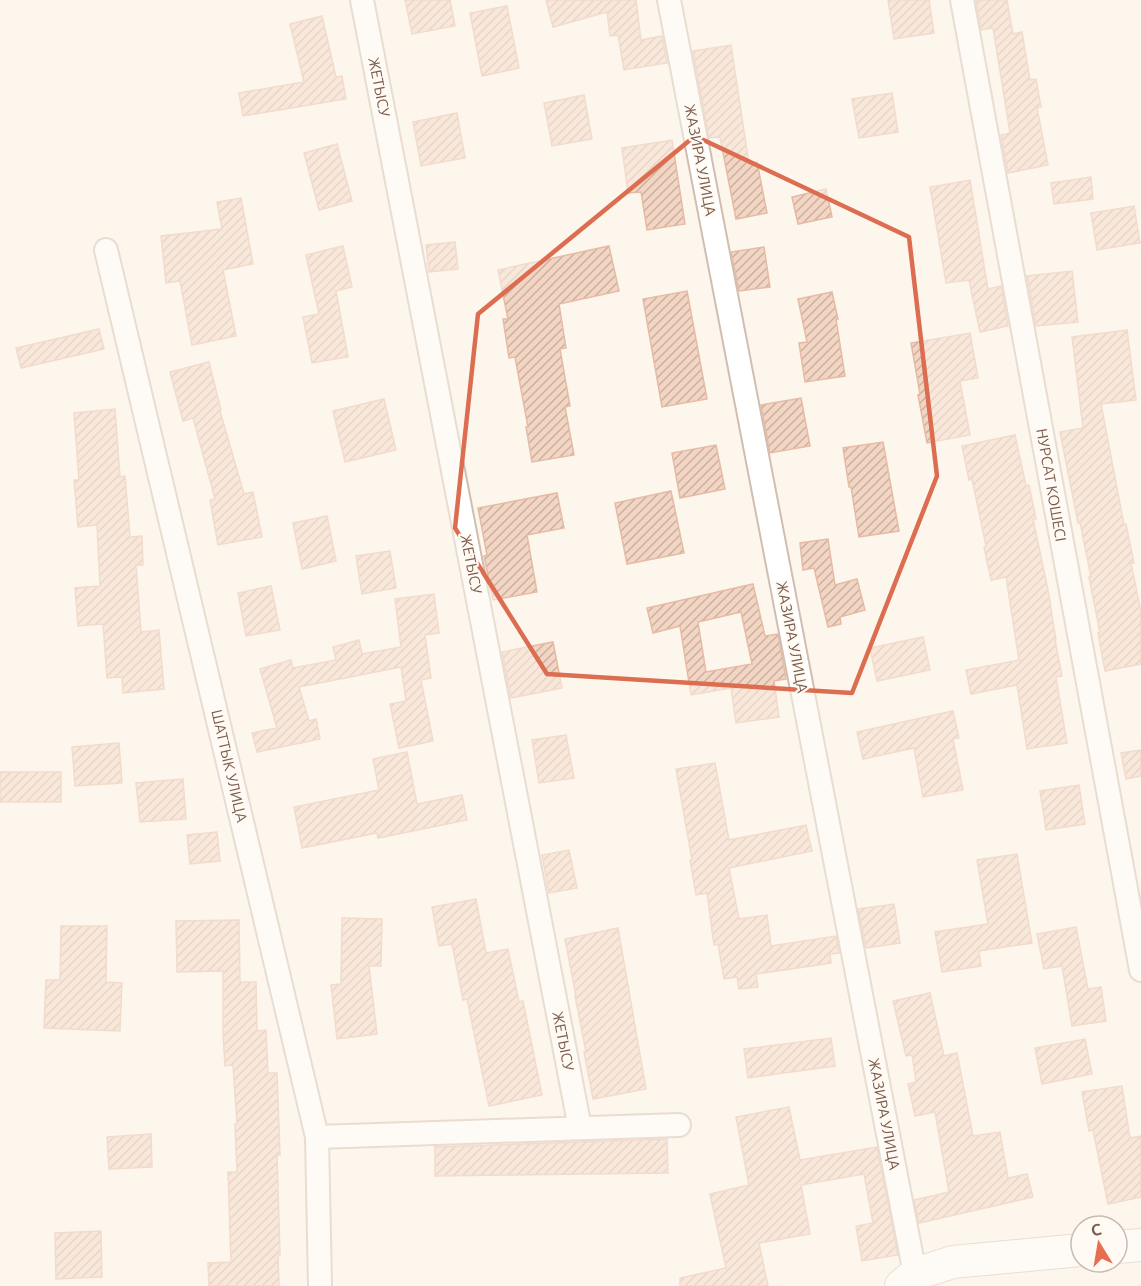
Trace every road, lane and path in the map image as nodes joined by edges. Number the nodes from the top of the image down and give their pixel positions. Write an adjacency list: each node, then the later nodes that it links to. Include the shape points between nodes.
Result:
1 (362, 0): 7 (street, ЖЕТЫСУ)
2 (669, 0): 10 (street, ЖАЗИРА УЛИЦА)
3 (962, 0): 5 (street, НУРСАТ КОШЕСI)
4 (106, 250): 8 (street, ШАТТЫК УЛИЦА)
5 (1141, 970)
6 (679, 1125): 7 (street)
7 (580, 1128): 8 (street)
8 (317, 1137): 11 (street, ШАТТЫК УЛИЦА)
9 (1069, 1251): 10 (street, via 953,1262)
10 (908, 1280)
11 (320, 1286)

